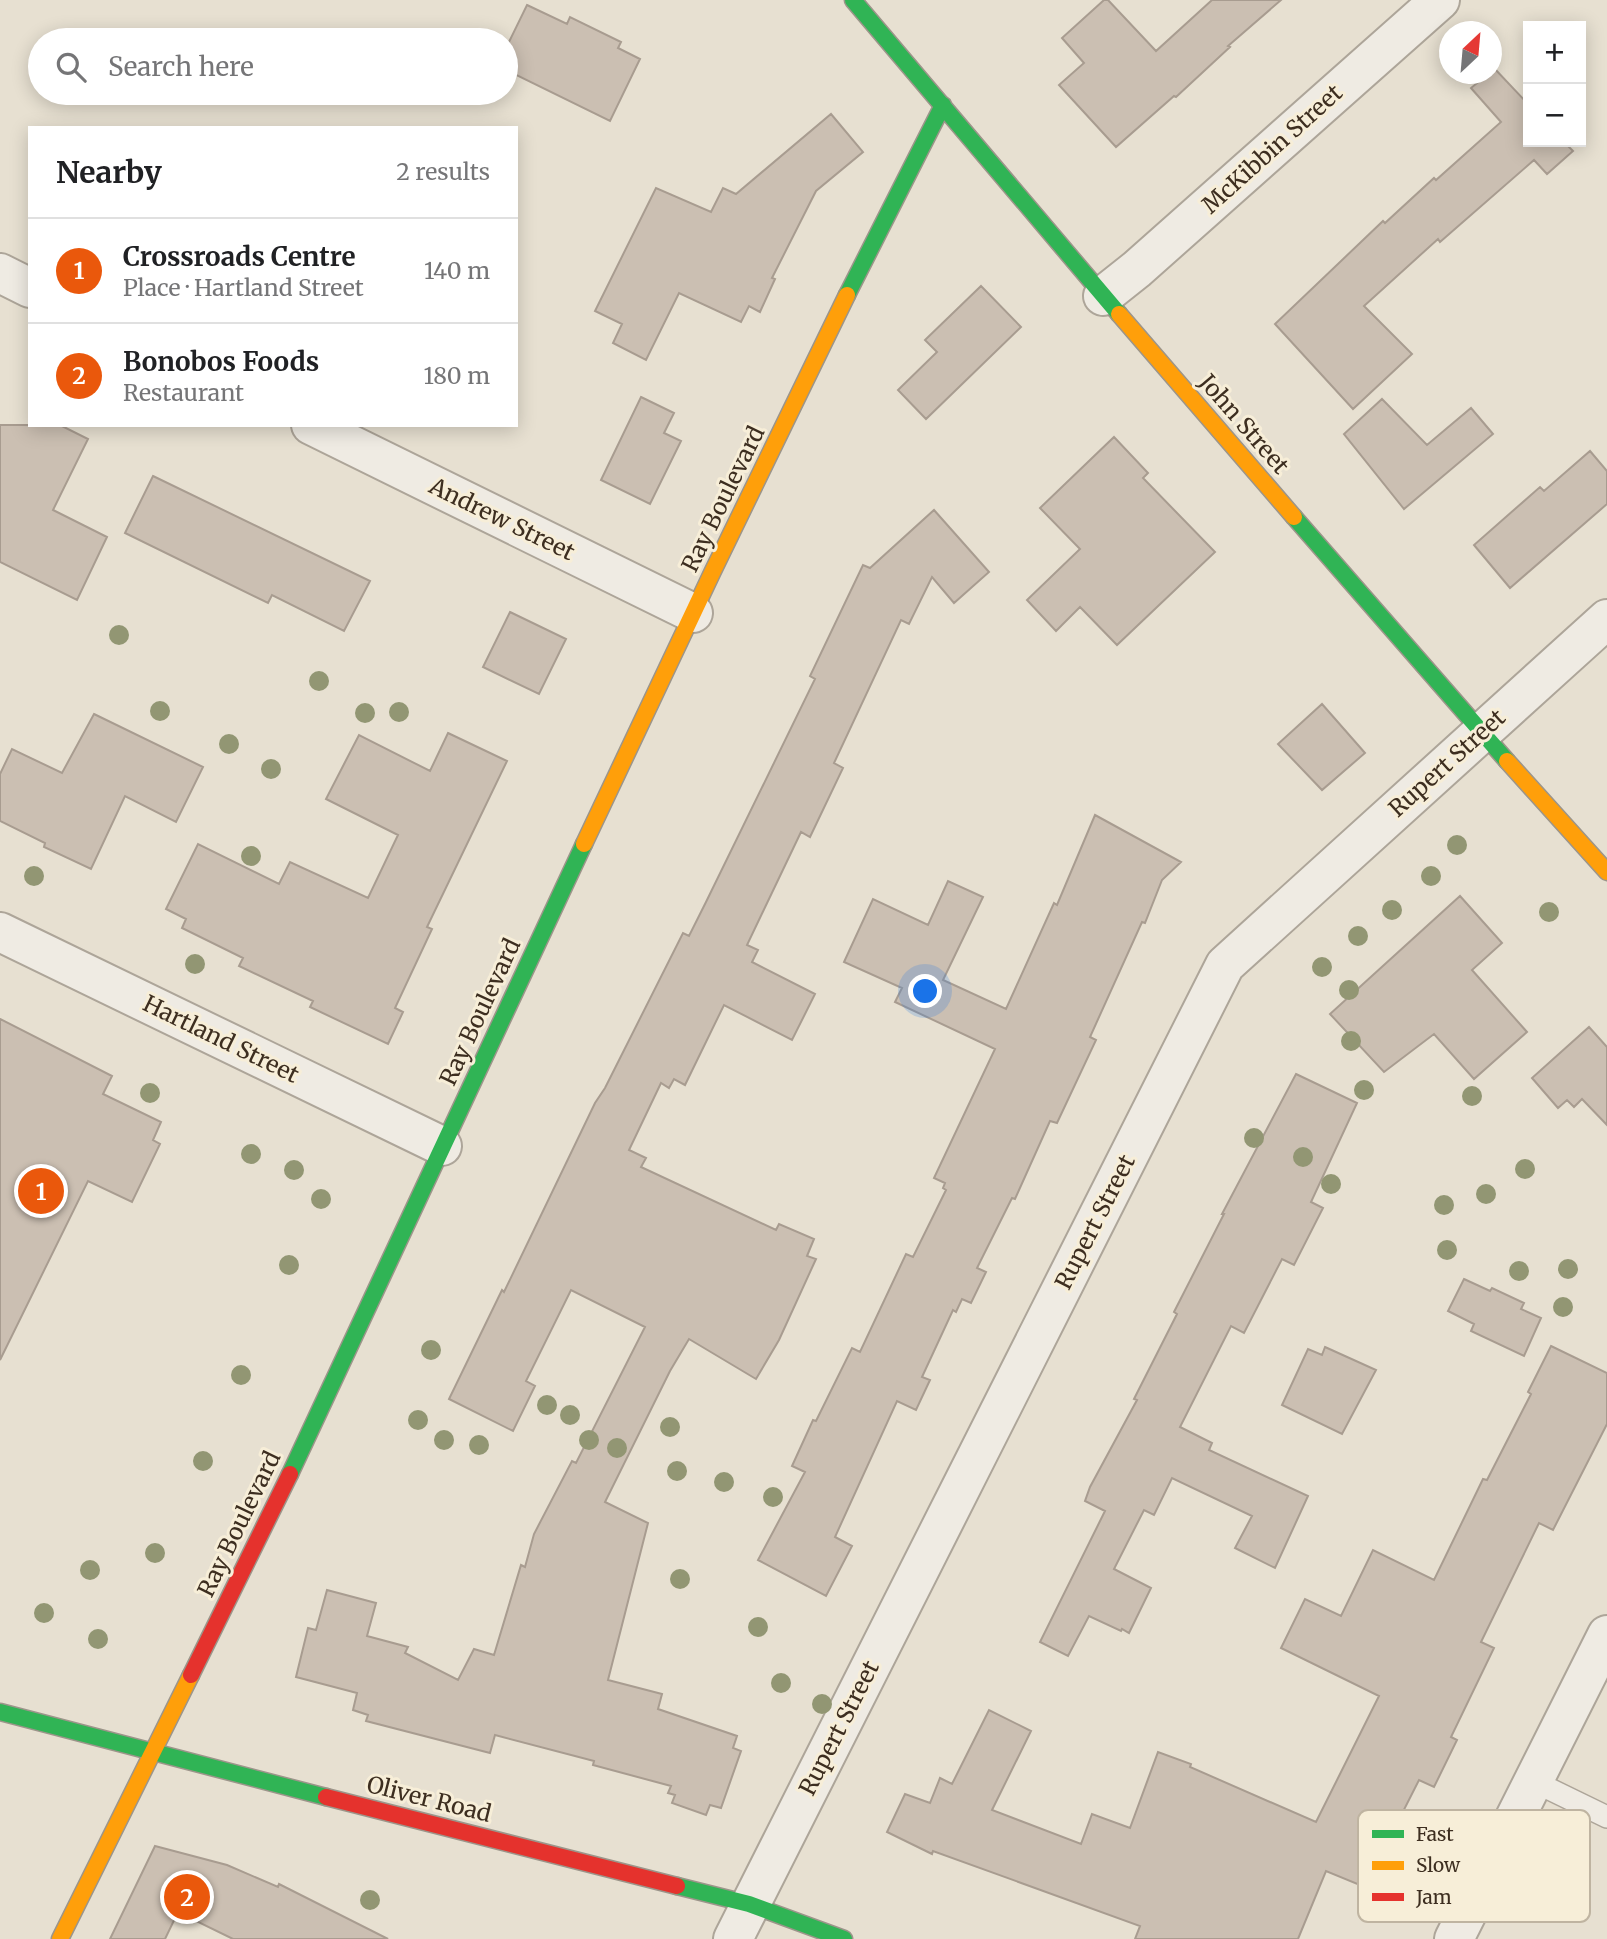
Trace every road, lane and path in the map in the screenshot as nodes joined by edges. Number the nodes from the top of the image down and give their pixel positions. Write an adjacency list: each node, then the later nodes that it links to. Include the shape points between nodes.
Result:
1 (853, 0): 3 (street, John Street)
2 (1440, 0): 6 (street, McKibbin Street)
3 (943, 105): 6 (street, John Street); 8 (street, Ray Boulevard)
4 (0, 273): 5 (street)
5 (28, 287)
6 (1103, 296): 10 (street, John Street)
7 (315, 427): 8 (street, Andrew Street)
8 (693, 612): 13 (street, Ray Boulevard)
9 (1607, 619): 10 (street, Rupert Street)
10 (1481, 732): 11 (street, John Street); 20 (street, Rupert Street, via 1225,965)
11 (1607, 872)
12 (0, 932): 13 (street, Hartland Street)
13 (442, 1146): 16 (street, Ray Boulevard, via 342,1364)
14 (1607, 1635): 17 (street)
15 (0, 1712): 16 (street, Oliver Road)
16 (152, 1753): 20 (street, Oliver Road); 22 (street, Ray Boulevard)
17 (1533, 1781): 18 (street); 19 (lane)
18 (1518, 1810)
19 (1607, 1817)
20 (749, 1904): 23 (street, Rupert Street); 24 (street, Oliver Road)
21 (1462, 1922): 25 (street)
22 (60, 1939)
23 (733, 1939)
24 (844, 1939)
25 (1454, 1939)

